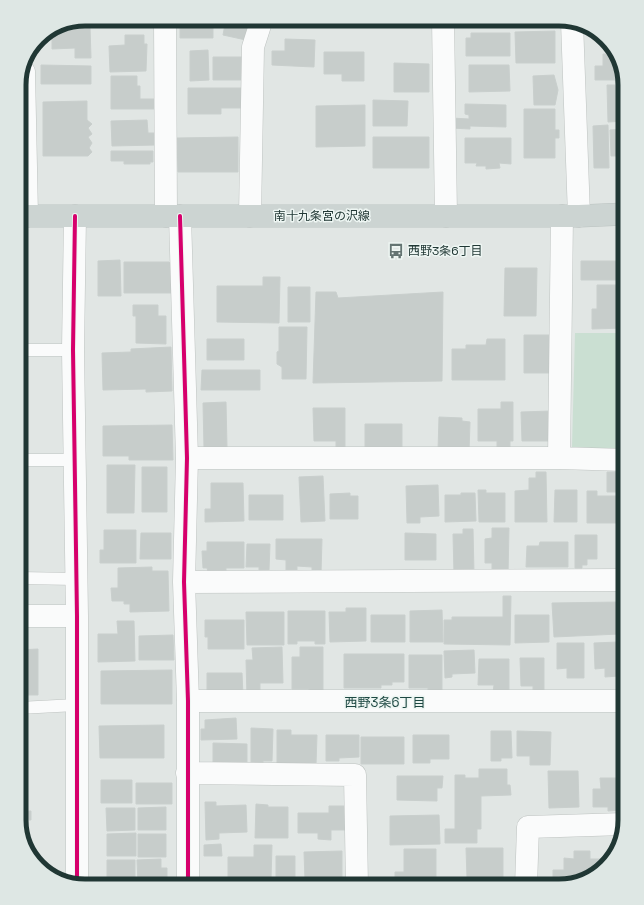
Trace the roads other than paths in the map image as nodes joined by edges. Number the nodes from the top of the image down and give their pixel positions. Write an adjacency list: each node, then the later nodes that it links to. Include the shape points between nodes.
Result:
1 (165, 26): 8 (street)
2 (260, 26): 9 (street, via 253,47)
3 (443, 26): 10 (street)
4 (572, 27): 11 (street)
5 (618, 214): 11 (main road, 南十九条宮の沢線)
6 (26, 216): 7 (main road, 南十九条宮の沢線)
7 (75, 216): 8 (main road, 南十九条宮の沢線); 13 (street)
8 (173, 216): 9 (main road, 南十九条宮の沢線); 14 (street)
9 (250, 216): 10 (main road, 南十九条宮の沢線)
10 (446, 216): 11 (main road, 南十九条宮の沢線)
11 (570, 216): 15 (street)
12 (26, 350): 13 (lane)
13 (73, 350): 17 (street)
14 (187, 458): 15 (street); 22 (street)
15 (559, 458): 18 (street)
16 (26, 460): 17 (lane)
17 (75, 460): 20 (street)
18 (618, 460)
19 (26, 578): 20 (lane)
20 (76, 579): 24 (street)
21 (618, 580): 22 (street)
22 (184, 582): 25 (street)
23 (26, 616): 24 (street)
24 (77, 616): 27 (street)
25 (188, 701): 26 (street); 29 (street)
26 (618, 701)
27 (76, 705): 28 (lane); 31 (street)
28 (26, 708)
29 (187, 772): 32 (street); 33 (street, via 355,775)
30 (617, 824): 34 (street, via 528,827)
31 (77, 878)
32 (188, 879)
33 (357, 879)
34 (526, 879)

